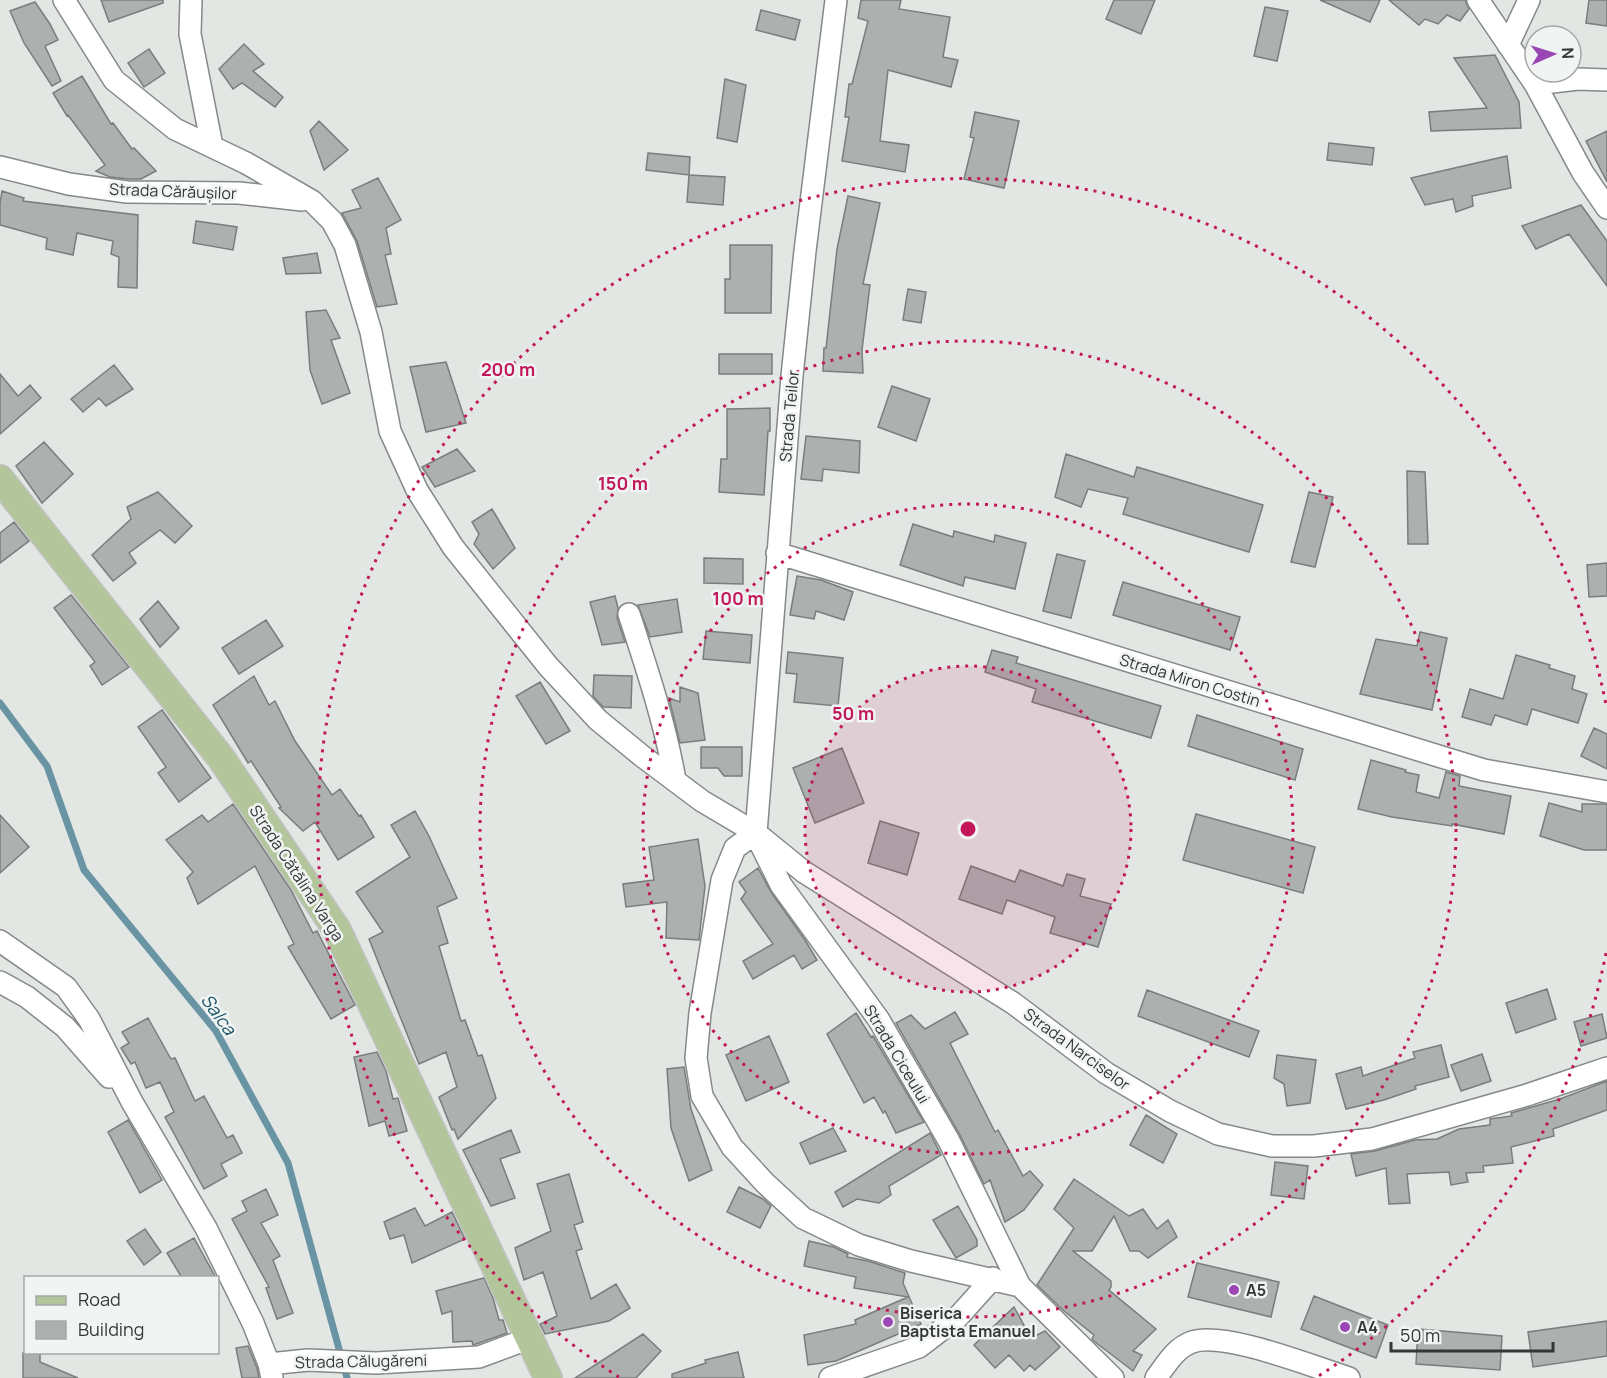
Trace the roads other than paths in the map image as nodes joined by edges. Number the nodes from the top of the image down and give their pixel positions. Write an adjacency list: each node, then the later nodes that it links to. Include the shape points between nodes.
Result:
1 (64, 0): 11 (street, Strada Narciselor, via 114,80 175,129)
2 (190, 0): 11 (street, via 190,34)
3 (837, 0): 16 (street, Strada Teilor, via 805,251)
4 (1478, 0): 6 (street)
5 (1529, 0): 6 (street)
6 (1508, 45): 7 (street)
7 (1523, 67)
8 (1583, 79): 9 (street)
9 (1607, 80)
10 (1535, 84): 14 (street, via 1583,173)
11 (212, 146): 13 (street, Strada Narciselor)
12 (0, 167): 13 (street, Strada Cărăușilor, via 69,184 127,192 239,193)
13 (312, 201): 18 (street, Strada Narciselor, via 332,221 345,245 371,332 390,431 417,490 453,547 598,720)
14 (1607, 208)
15 (0, 479): 27 (main road, Strada Cătălina Varga, via 221,758 337,930)
16 (777, 553): 19 (street, Strada Miron Costin, via 1484,770); 20 (street, Strada Teilor)
17 (629, 614): 18 (street, via 660,710)
18 (675, 780): 20 (street, Strada Narciselor)
19 (1607, 792)
20 (756, 833): 23 (street, Strada Narciselor, via 804,872 1013,1003 1106,1073 1218,1134 1272,1146 1372,1139); 25 (street, via 735,848 722,880 700,1012 696,1058 702,1096 732,1148 803,1218 859,1245 911,1261); 26 (street, Strada Ciceului, via 781,885 879,1020 938,1120)
21 (0, 941): 24 (street, Strada Călugăreni, via 66,987 88,1019)
22 (0, 982): 24 (street, Strada Călugăreni, via 65,1026)
23 (1607, 1068)
24 (132, 1102): 28 (street, Strada Călugăreni, via 206,1228 253,1323)
25 (993, 1278): 26 (street); 30 (street, via 957,1318 919,1347)
26 (1020, 1286): 31 (street)
27 (530, 1338): 28 (street, Strada Călugăreni, via 479,1356 376,1363 308,1360); 29 (main road, Strada Cătălina Varga)
28 (271, 1371)
29 (548, 1378)
30 (830, 1378)
31 (1113, 1378)
32 (1156, 1378): 33 (street, via 1179,1349 1193,1342 1215,1341 1243,1344)
33 (1349, 1378)

